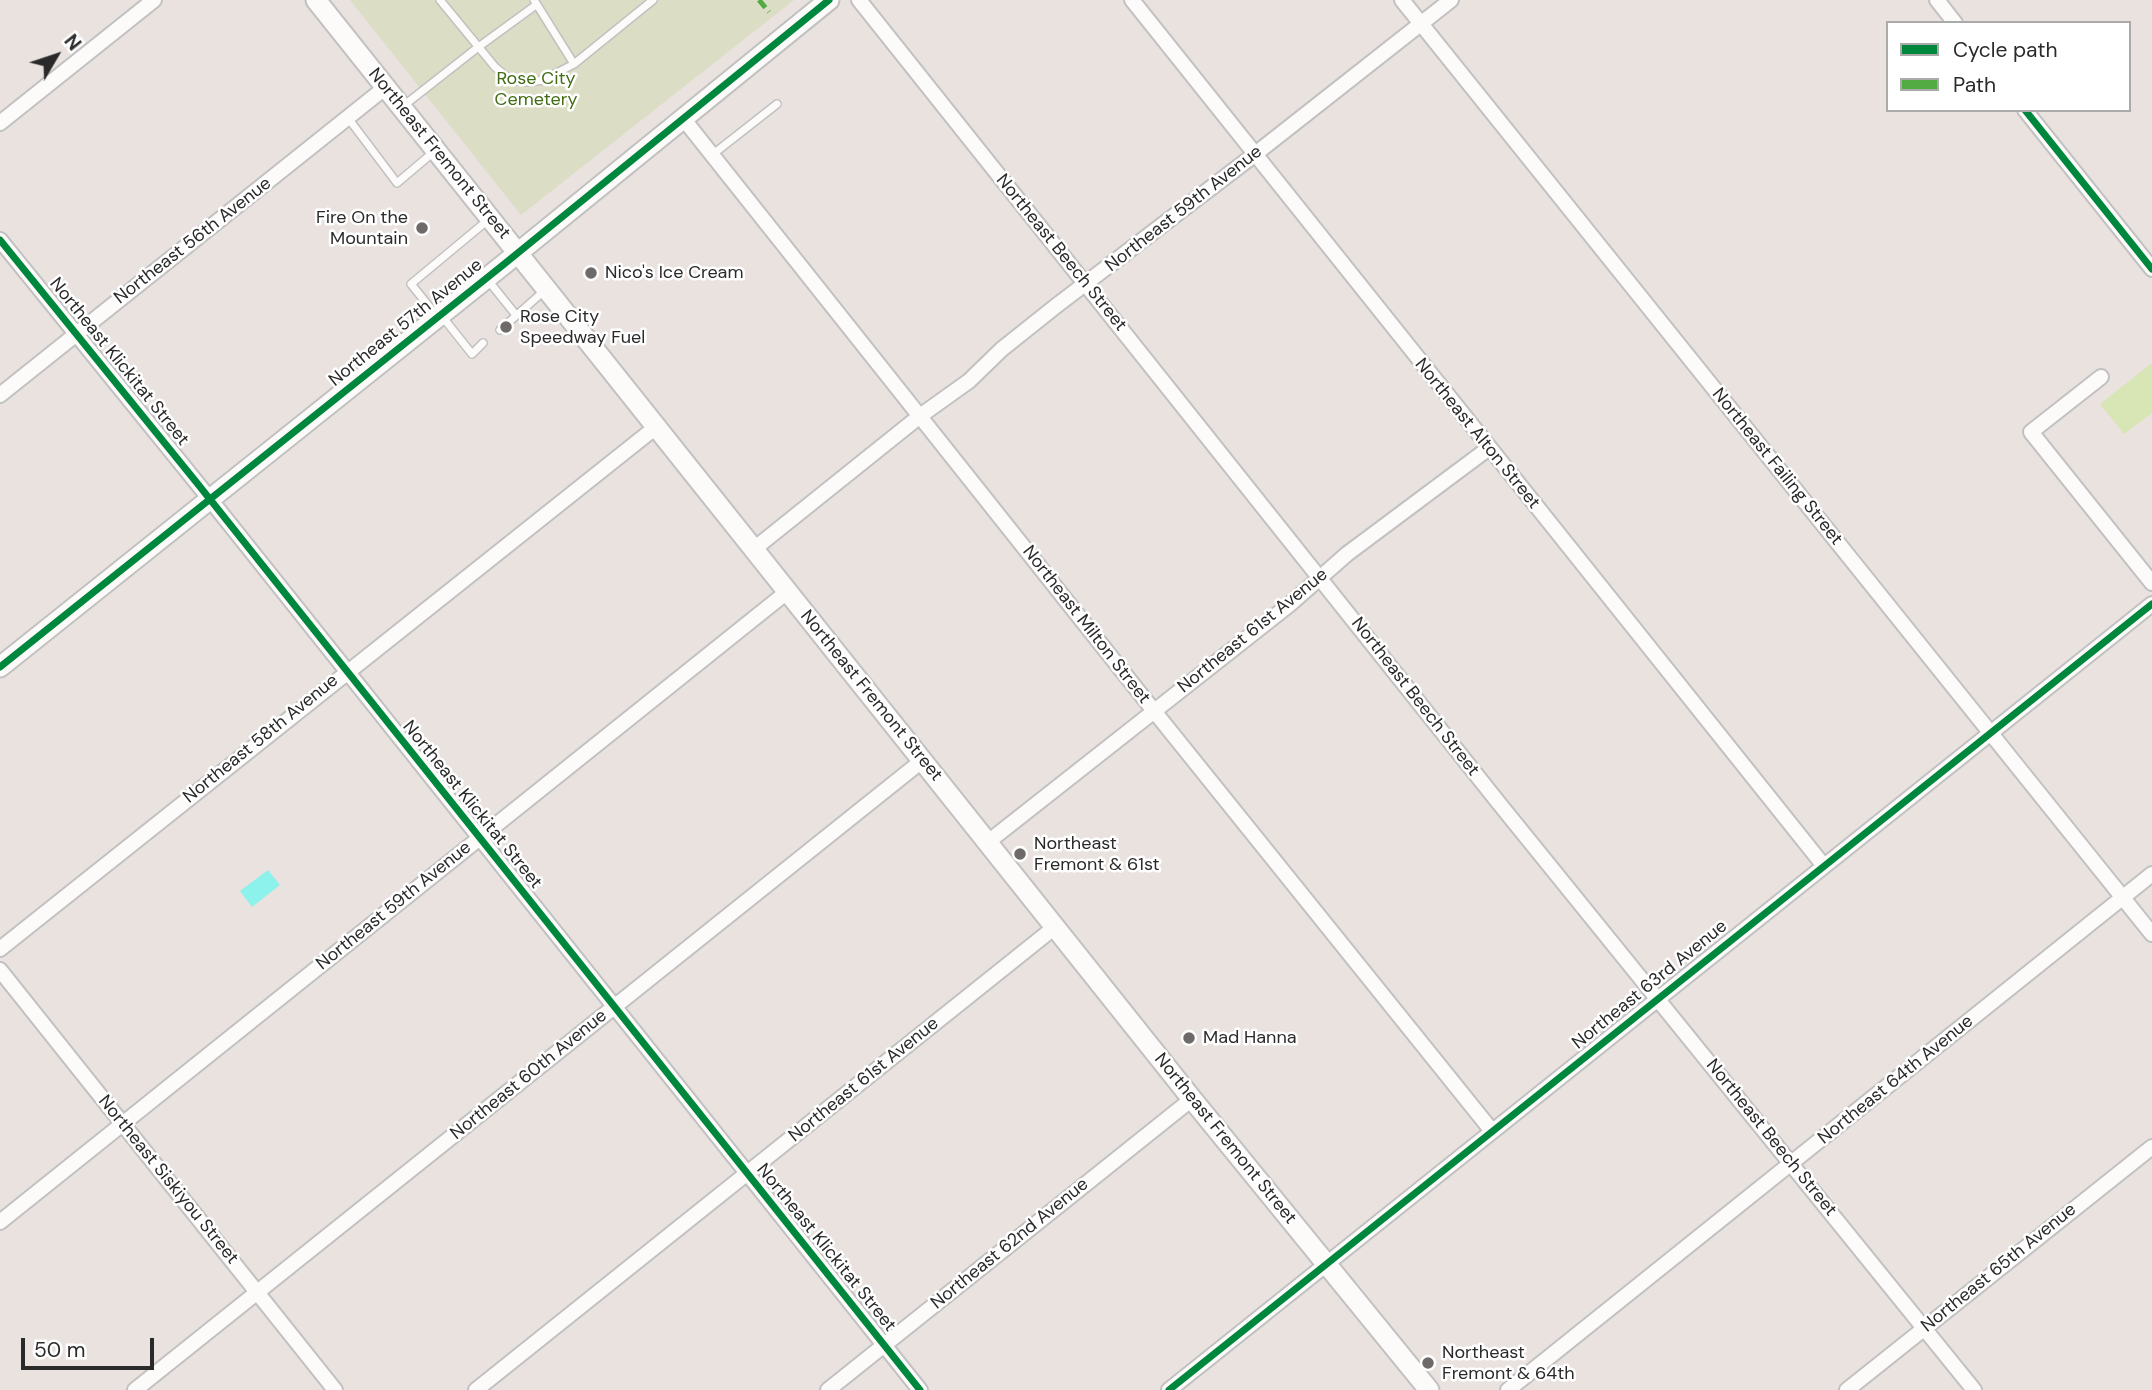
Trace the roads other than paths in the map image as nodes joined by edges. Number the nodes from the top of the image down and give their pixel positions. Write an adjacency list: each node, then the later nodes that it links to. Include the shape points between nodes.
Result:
1 (154, 0): 22 (street)
2 (316, 0): 16 (main road, Northeast Fremont Street)
3 (440, 0): 14 (lane)
4 (653, 0): 15 (lane)
5 (829, 0): 20 (main road, Northeast 57th Avenue)
6 (859, 0): 31 (street, Northeast Beech Street)
7 (1132, 0): 25 (street, Northeast Alton Street)
8 (1402, 0): 13 (street, Northeast Failing Street)
9 (1451, 0): 13 (street, Northeast 59th Avenue)
10 (1937, 0): 12 (street)
11 (535, 3): 14 (lane); 15 (lane)
12 (1953, 21)
13 (1421, 23): 25 (street, Northeast 59th Avenue); 52 (street, Northeast Failing Street)
14 (477, 48): 15 (lane, via 506,76 518,81 543,80); 18 (lane)
15 (574, 64)
16 (386, 88): 18 (main road, Northeast Fremont Street); 21 (street, Northeast 56th Avenue)
17 (777, 104): 24 (lane)
18 (402, 108): 23 (main road, Northeast Fremont Street)
19 (2027, 112): 29 (street)
20 (682, 117): 24 (street, Northeast Milton Street); 28 (main road, Northeast 57th Avenue)
21 (348, 118): 23 (lane, via 397,183); 36 (street, Northeast 56th Avenue)
22 (0, 123)
23 (437, 150): 26 (main road, Northeast Fremont Street)
24 (712, 155): 40 (street, Northeast Milton Street)
25 (1254, 155): 31 (street, Northeast 59th Avenue); 42 (street, Northeast Alton Street)
26 (491, 218): 28 (main road, Northeast Fremont Street); 34 (lane, via 411,284)
27 (0, 240): 36 (street, Northeast Klickitat Street)
28 (518, 252): 30 (main road, Northeast 57th Avenue); 32 (main road, Northeast Fremont Street)
29 (2152, 269)
30 (486, 278): 33 (lane); 34 (main road, Northeast 57th Avenue)
31 (1087, 284): 40 (street, Northeast 59th Avenue); 45 (street, Northeast Beech Street)
32 (546, 289): 33 (lane); 41 (main road, Northeast Fremont Street)
33 (516, 315): 35 (lane)
34 (439, 316): 37 (lane, via 472,354); 43 (main road, Northeast 57th Avenue)
35 (500, 330)
36 (75, 334): 39 (street, Northeast 56th Avenue); 43 (street, Northeast Klickitat Street)
37 (483, 343)
38 (2101, 377): 46 (street, via 2031,432)
39 (0, 395)
40 (920, 416): 44 (street, Northeast 59th Avenue); 51 (street, Northeast Milton Street)
41 (656, 427): 44 (main road, Northeast Fremont Street); 50 (street, Northeast 58th Avenue)
42 (1489, 448): 45 (street, Northeast 61st Avenue); 56 (street, Northeast Alton Street)
43 (210, 499): 49 (main road, Northeast 57th Avenue); 50 (street, Northeast Klickitat Street)
44 (754, 549): 47 (main road, Northeast Fremont Street)
45 (1320, 578): 51 (street, Northeast 61st Avenue); 63 (street, Northeast Beech Street)
46 (2152, 583)
47 (788, 592): 53 (main road, Northeast Fremont Street); 54 (street, Northeast 59th Avenue)
48 (2152, 604): 52 (street, Northeast 63rd Avenue)
49 (0, 667)
50 (346, 672): 54 (street, Northeast Klickitat Street); 61 (street, Northeast 58th Avenue)
51 (1154, 711): 55 (street, Northeast 61st Avenue); 67 (street, Northeast Milton Street)
52 (1990, 733): 56 (street, Northeast 63rd Avenue); 58 (street, Northeast Failing Street)
53 (923, 760): 55 (main road, Northeast Fremont Street); 64 (street, Northeast 60th Avenue)
54 (479, 838): 64 (street, Northeast Klickitat Street); 66 (street, Northeast 59th Avenue)
55 (988, 842): 59 (main road, Northeast Fremont Street)
56 (1824, 866): 63 (street, Northeast 63rd Avenue)
57 (2152, 874): 58 (street, Northeast 64th Avenue)
58 (2123, 898): 60 (street, Northeast Failing Street); 69 (street, Northeast 64th Avenue)
59 (1055, 927): 65 (main road, Northeast Fremont Street); 70 (street, Northeast 61st Avenue)
60 (2152, 934)
61 (0, 949)
62 (0, 970): 66 (street, Northeast Siskiyou Street)
63 (1658, 999): 67 (street, Northeast 63rd Avenue); 69 (street, Northeast Beech Street)
64 (614, 1007): 70 (street, Northeast Klickitat Street); 73 (street, Northeast 60th Avenue)
65 (1192, 1099): 72 (main road, Northeast Fremont Street); 75 (street, Northeast 62nd Avenue)
66 (122, 1123): 71 (street, Northeast 59th Avenue); 73 (street, Northeast Siskiyou Street)
67 (1493, 1131): 72 (street, Northeast 63rd Avenue)
68 (2152, 1147): 74 (street, Northeast 65th Avenue)
69 (1792, 1163): 74 (street, Northeast Beech Street); 83 (street, Northeast 64th Avenue)
70 (746, 1173): 75 (street, Northeast Klickitat Street); 78 (street, Northeast 61st Avenue)
71 (0, 1222)
72 (1327, 1264): 81 (street, Northeast 63rd Avenue); 82 (main road, Northeast Fremont Street)
73 (258, 1292): 76 (street, Northeast 60th Avenue); 77 (street, Northeast Siskiyou Street)
74 (1924, 1328): 84 (street, Northeast 65th Avenue); 85 (street, Northeast Beech Street)
75 (884, 1345): 79 (street, Northeast 62nd Avenue); 80 (street, Northeast Klickitat Street)
76 (135, 1390)
77 (335, 1390)
78 (475, 1390)
79 (828, 1390)
80 (920, 1390)
81 (1169, 1390)
82 (1429, 1390)
83 (1508, 1390)
84 (1847, 1390)
85 (1974, 1390)

